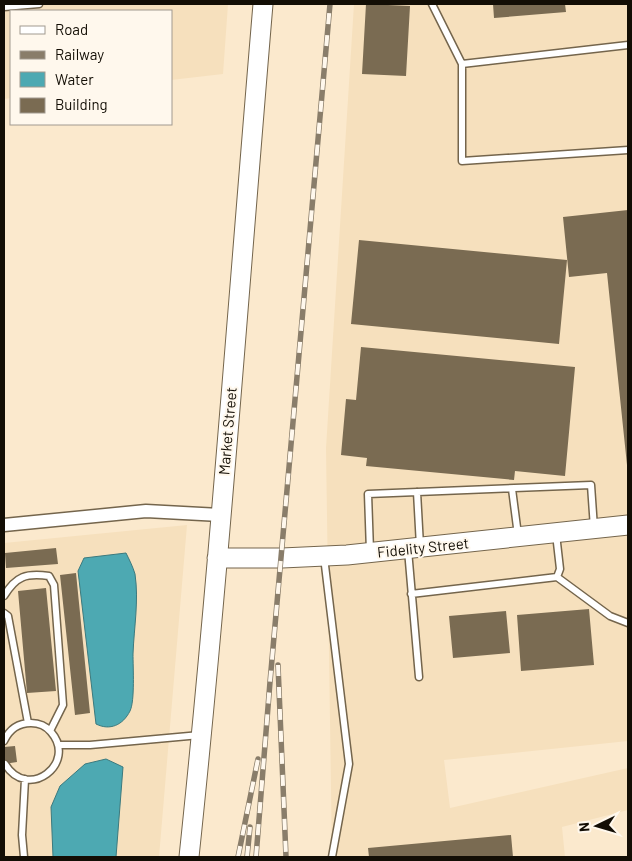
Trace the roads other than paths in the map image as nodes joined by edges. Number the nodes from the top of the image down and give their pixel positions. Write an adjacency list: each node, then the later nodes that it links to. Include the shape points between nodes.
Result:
1 (39, 4): 4 (lane)
2 (263, 4): 10 (main road, Market Street)
3 (432, 4): 6 (lane)
4 (4, 7)
5 (628, 45): 6 (lane)
6 (462, 64): 7 (lane, via 462,161)
7 (628, 150)
8 (512, 488): 9 (lane); 13 (lane, via 591,485); 15 (lane)
9 (417, 492): 16 (lane); 17 (lane, via 368,494)
10 (220, 514): 11 (street, via 146,511); 19 (main road, Market Street)
11 (4, 525)
12 (628, 525): 13 (main road, Fidelity Street)
13 (594, 528): 14 (main road, Fidelity Street)
14 (556, 533): 15 (main road, Fidelity Street); 20 (lane, via 560,569)
15 (518, 537): 16 (main road, Fidelity Street)
16 (414, 548): 17 (main road, Fidelity Street); 21 (lane)
17 (370, 553): 18 (main road, Fidelity Street)
18 (324, 556): 19 (main road, Fidelity Street); 35 (lane, via 348,764)
19 (217, 558): 28 (main road, Market Street)
20 (557, 577): 21 (lane); 24 (lane, via 610,616)
21 (410, 594): 25 (lane)
22 (4, 596): 27 (lane, via 11,584 24,576 49,576 54,585 64,705)
23 (4, 613): 26 (lane, via 8,616)
24 (628, 623)
25 (419, 677)
26 (28, 723): 27 (lane, via 36,723); 29 (lane, via 13,729)
27 (50, 731): 30 (lane)
28 (202, 735): 30 (lane); 34 (main road, Market Street)
29 (4, 741)
30 (58, 745): 32 (lane, via 57,761 48,774)
31 (5, 764): 32 (lane, via 11,772)
32 (25, 779): 33 (lane)
33 (24, 857)
34 (188, 857)
35 (332, 857)

